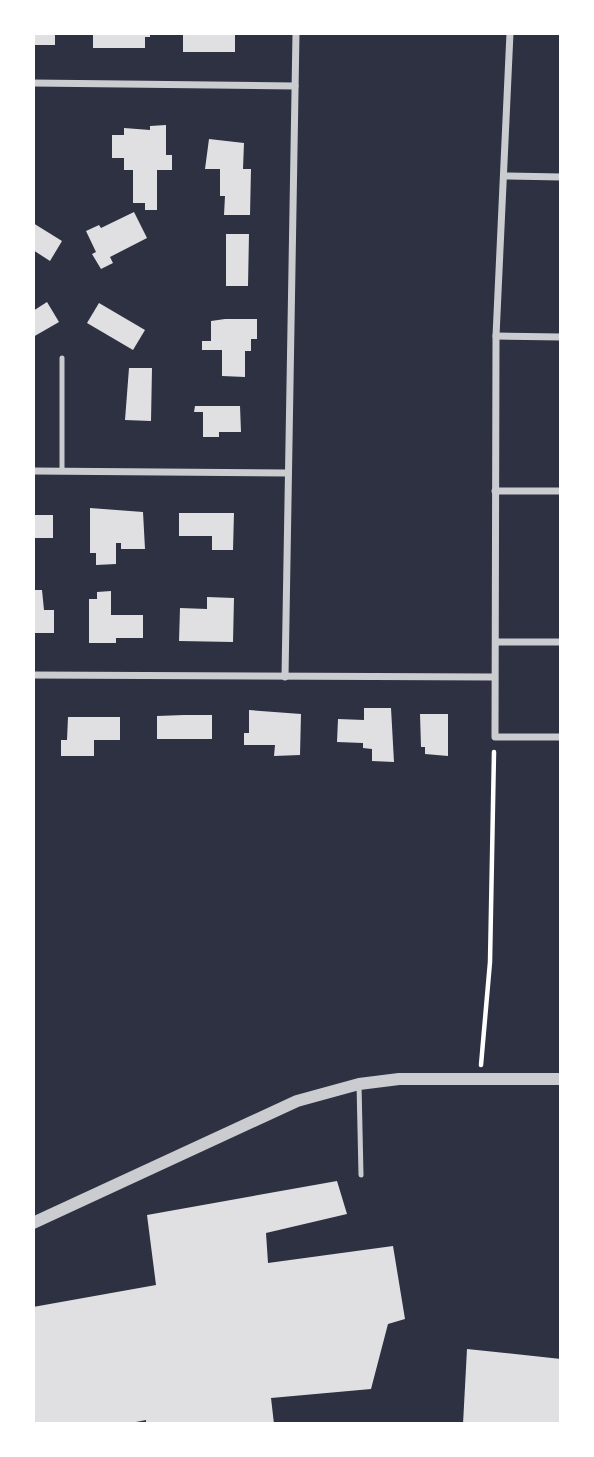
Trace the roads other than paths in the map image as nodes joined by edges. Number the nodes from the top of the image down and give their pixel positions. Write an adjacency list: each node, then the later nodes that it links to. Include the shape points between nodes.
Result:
1 (296, 33): 4 (street)
2 (510, 33): 5 (street)
3 (33, 83): 4 (street)
4 (295, 86): 12 (street)
5 (504, 176): 6 (street); 7 (street)
6 (561, 177)
7 (496, 336): 8 (street); 13 (street)
8 (561, 337)
9 (62, 358): 11 (lane)
10 (33, 471): 11 (street)
11 (62, 471): 12 (street)
12 (287, 473): 18 (street)
13 (495, 491): 14 (street); 15 (street)
14 (561, 491)
15 (496, 642): 16 (street); 19 (street)
16 (561, 642)
17 (33, 675): 18 (street)
18 (285, 677): 19 (street)
19 (493, 677): 20 (street, via 495,737)
20 (561, 737)
21 (561, 1079): 22 (street, via 398,1079)
22 (359, 1084): 23 (lane); 24 (street, via 297,1101)
23 (361, 1175)
24 (33, 1223)

